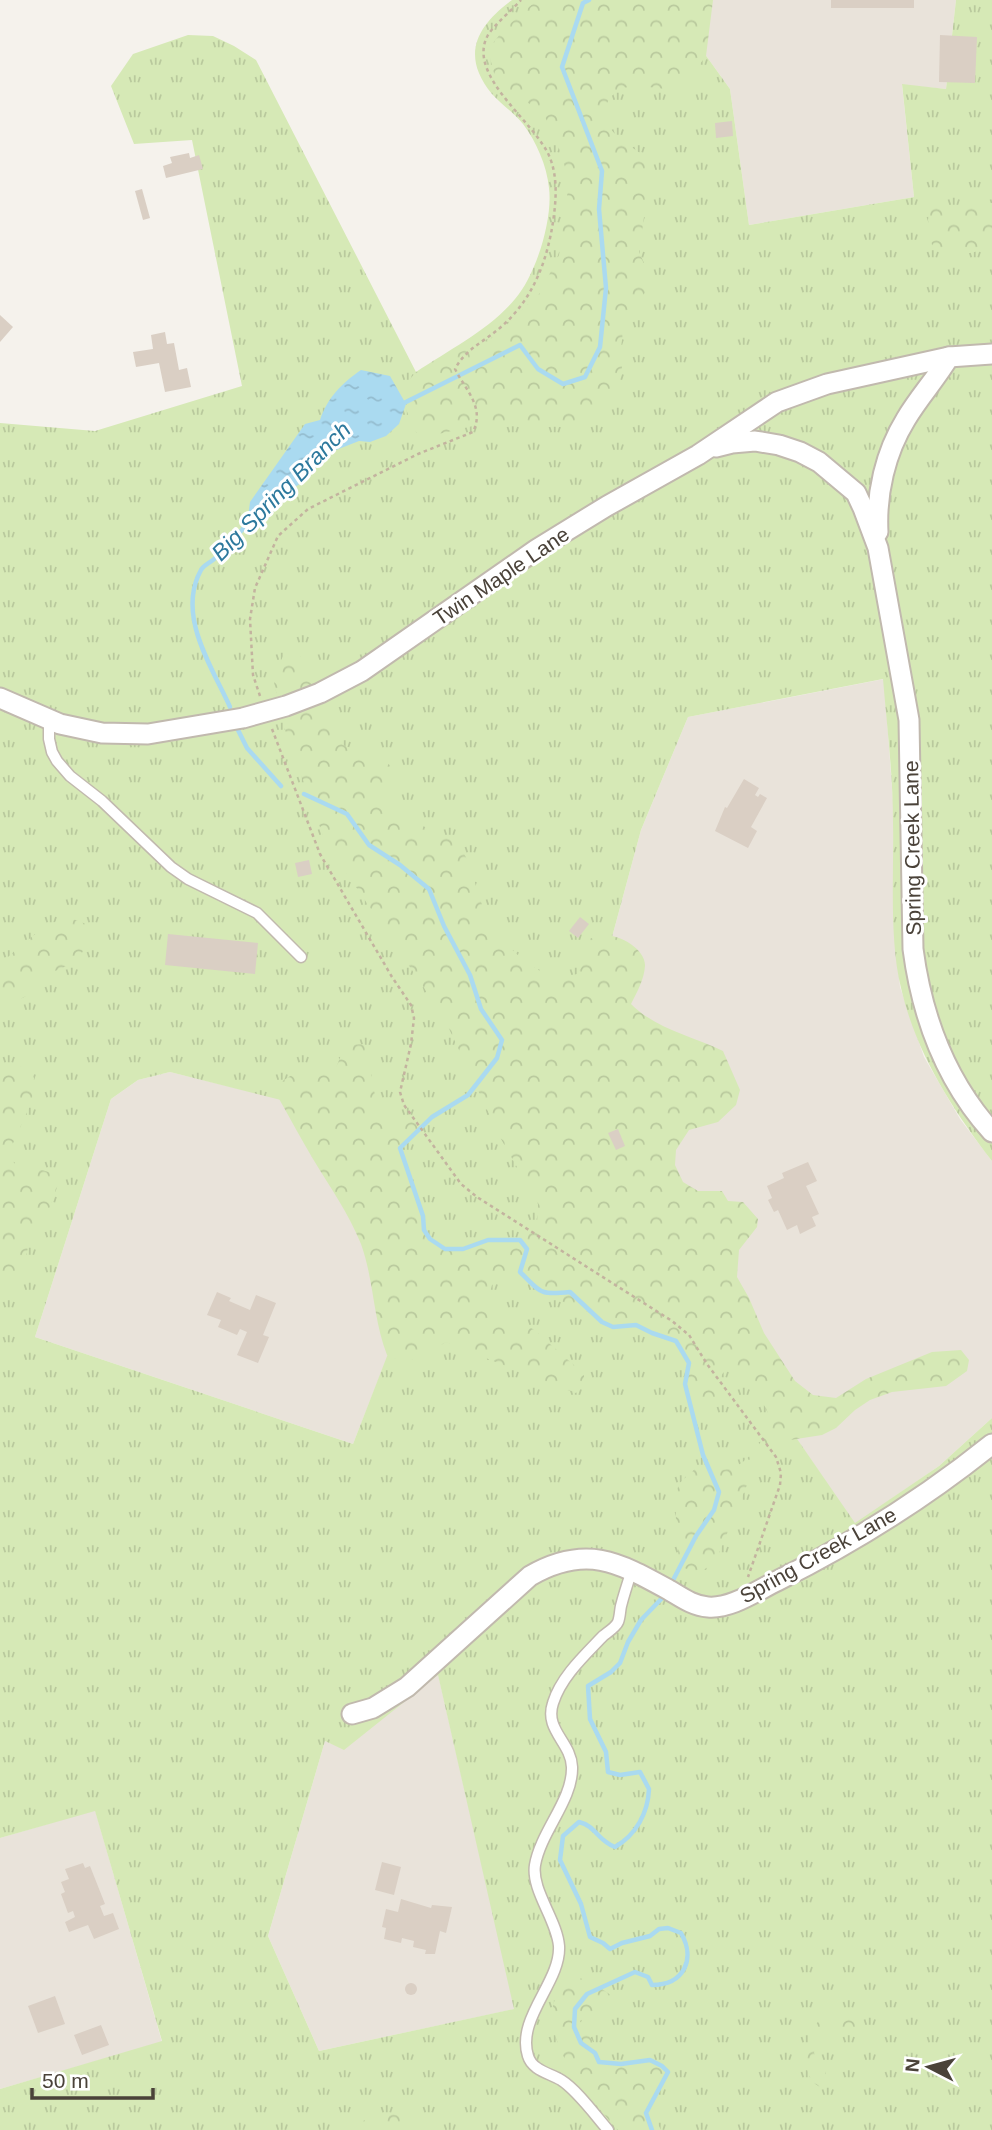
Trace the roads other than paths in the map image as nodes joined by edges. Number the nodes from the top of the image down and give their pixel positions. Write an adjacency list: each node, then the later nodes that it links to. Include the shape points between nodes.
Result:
1 (992, 354): 2 (street, Twin Maple Lane)
2 (950, 357): 3 (street, Twin Maple Lane, via 827,384 777,402); 4 (street, Spring Creek Lane, via 905,420 883,469 876,510)
3 (698, 455): 4 (street, Spring Creek Lane, via 732,443 755,441 800,452 856,493); 6 (street, Twin Maple Lane, via 537,549 362,671 320,693 265,712 148,734 102,733)
4 (878, 548): 8 (street, Spring Creek Lane, via 909,720 917,978 946,1065)
5 (0, 698): 6 (street, Twin Maple Lane)
6 (49, 720): 7 (lane, via 52,752 70,776 171,867 257,913)
7 (300, 957)
8 (992, 1132)
9 (992, 1444): 10 (street, Spring Creek Lane, via 862,1535 740,1599 709,1607 692,1604)
10 (632, 1570): 11 (street, Spring Creek Lane, via 589,1558 547,1567 530,1576 407,1687 382,1704); 12 (lane, via 618,1622 576,1666 551,1707 550,1719 569,1751 572,1766 570,1786 542,1843 535,1877 559,1945 526,2044 534,2066 563,2081)
11 (352, 1714)
12 (608, 2130)

